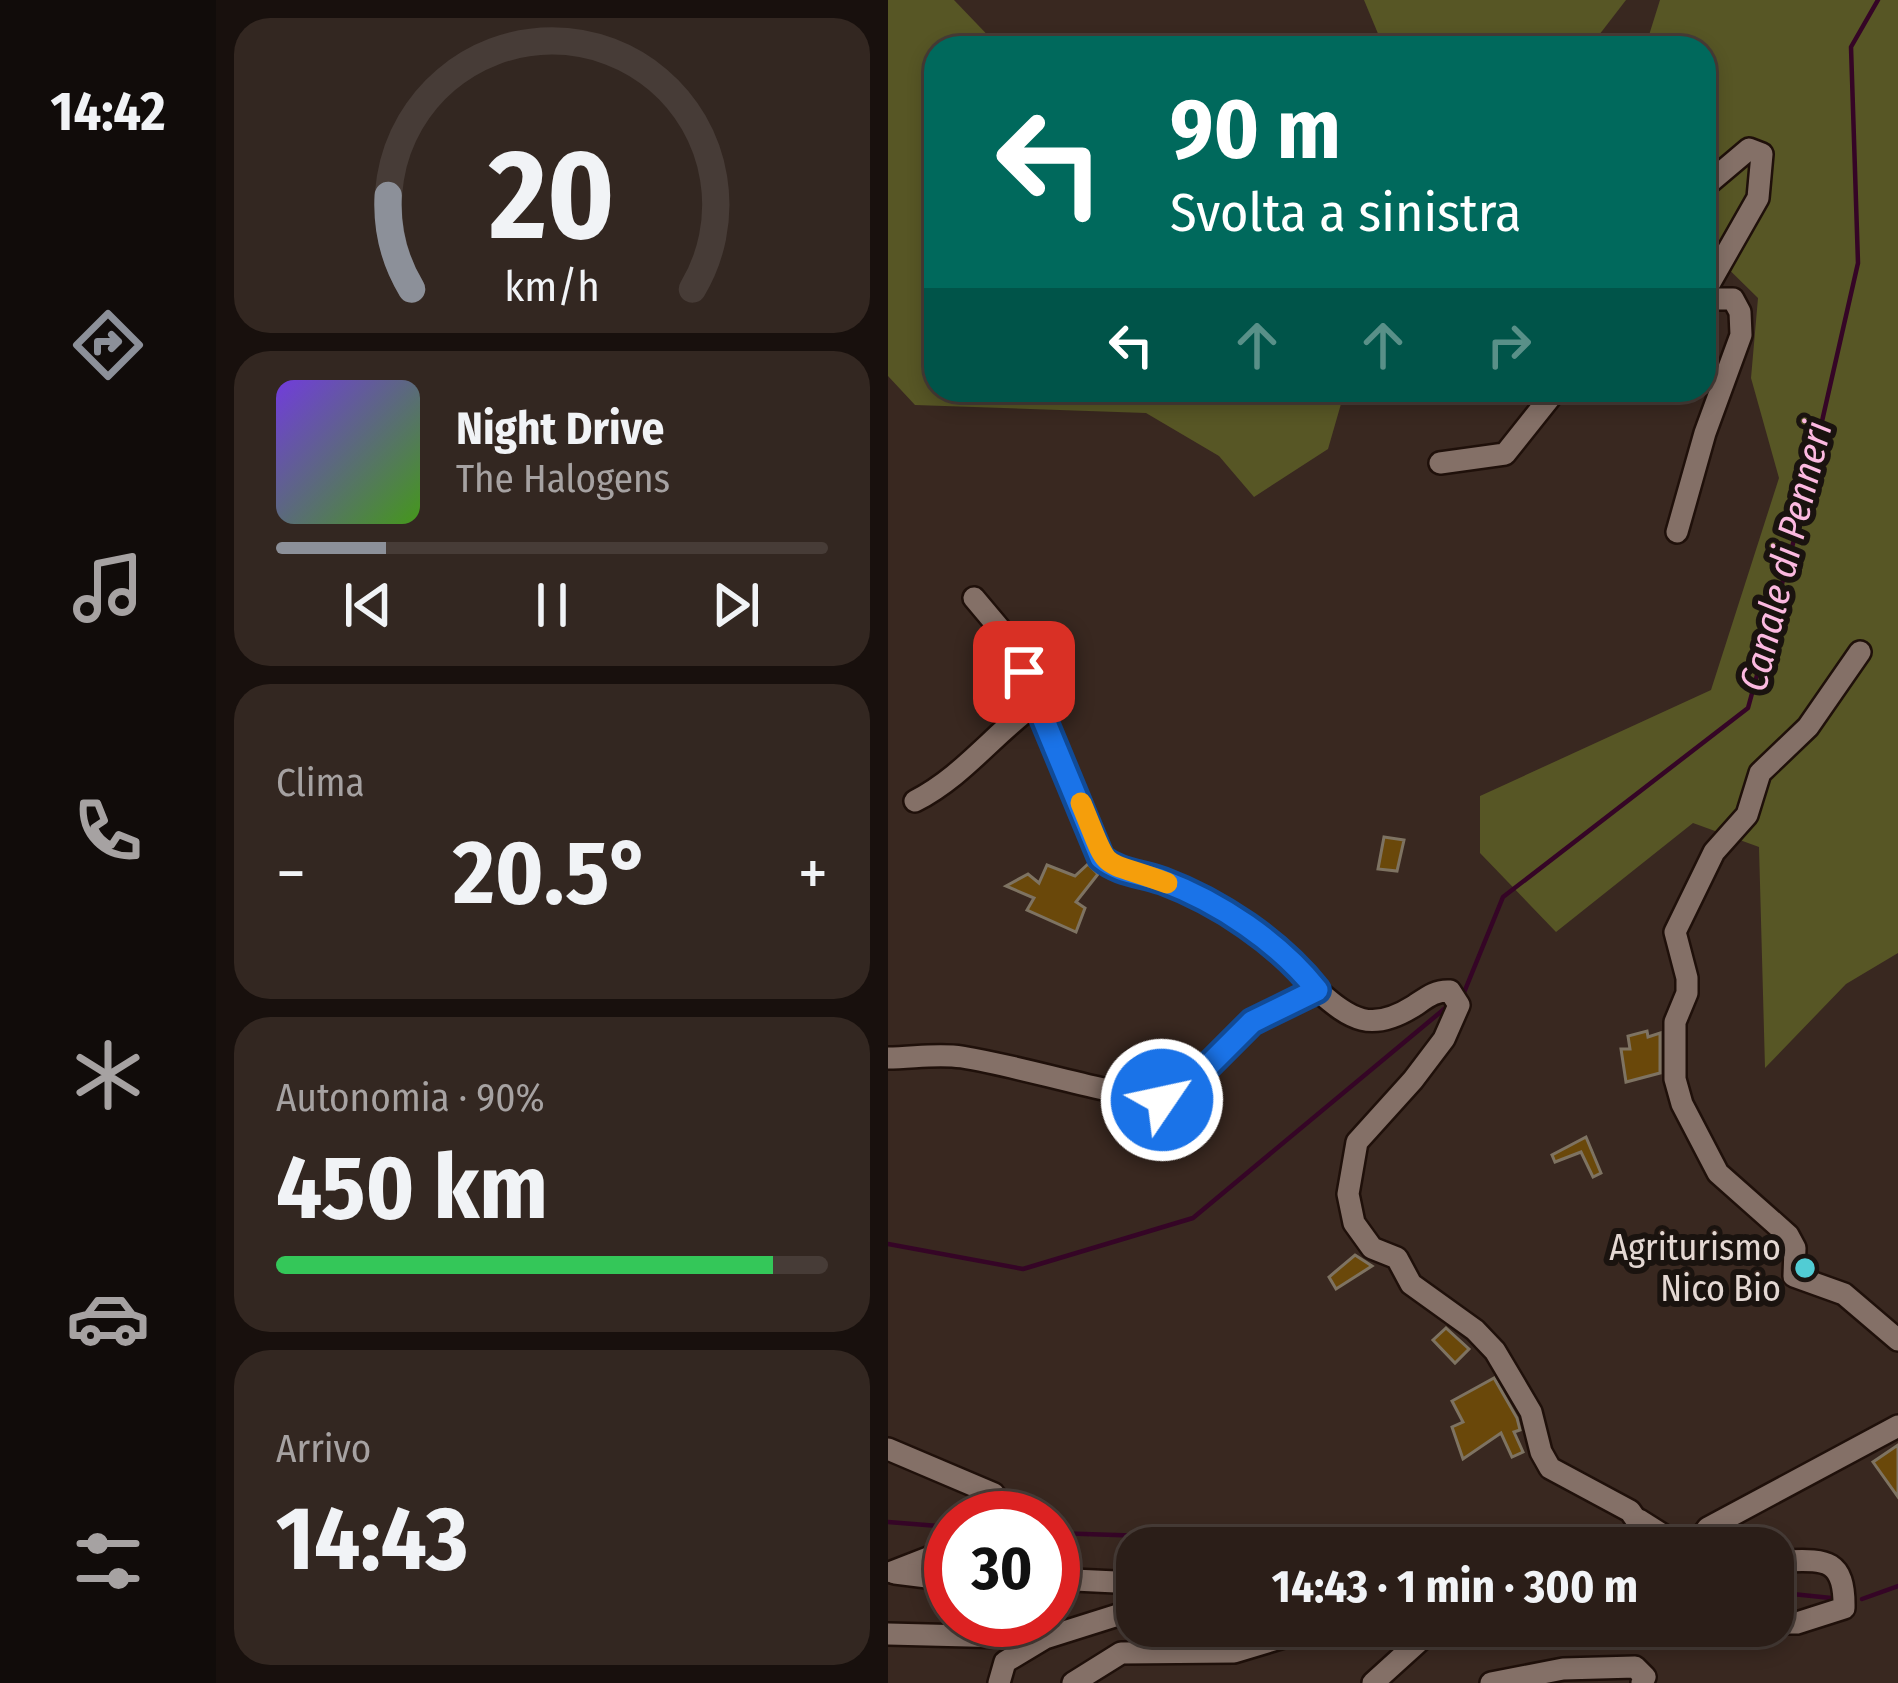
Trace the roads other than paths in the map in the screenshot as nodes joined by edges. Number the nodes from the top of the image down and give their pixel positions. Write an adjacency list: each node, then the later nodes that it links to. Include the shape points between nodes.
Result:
1 (1716, 176): 2 (street, via 1749,149 1762,154 1758,198)
2 (1716, 274)
3 (1716, 297): 6 (street, via 1733,299 1741,335)
4 (1546, 402): 5 (street, via 1504,454)
5 (1440, 463)
6 (1677, 532)
7 (974, 598): 9 (street, via 1011,643)
8 (1860, 652): 13 (street, via 1808,727 1760,773 1747,814 1714,852 1675,932 1687,993 1675,1022 1675,1079 1708,1161 1788,1235 1794,1276 1844,1294)
9 (1038, 702): 10 (street, via 999,730 974,762); 11 (street, via 1101,858 1241,923)
10 (915, 801)
11 (1317, 990): 12 (street, via 1252,1022 1178,1096 1162,1100 965,1058); 17 (street, via 1361,1021 1402,1014 1439,990 1459,1005 1434,1052 1357,1142 1348,1193 1354,1223 1372,1248 1397,1258 1411,1284 1495,1351 1531,1412 1550,1468)
12 (888, 1058)
13 (1898, 1340)
14 (1898, 1426): 20 (street)
15 (888, 1449): 16 (street)
16 (987, 1491)
17 (1639, 1520): 18 (street); 19 (street)
18 (1643, 1527)
19 (1651, 1527)
20 (1710, 1527)
21 (924, 1559): 23 (street)
22 (1794, 1561): 28 (street, via 1834,1566 1845,1580 1844,1608)
23 (890, 1572): 24 (street)
24 (924, 1576)
25 (1080, 1580): 26 (street)
26 (1116, 1582)
27 (1116, 1616): 29 (street)
28 (1794, 1623)
29 (1080, 1627)
30 (888, 1634): 31 (street)
31 (924, 1635)
32 (1030, 1647): 35 (street, via 1005,1662)
33 (1251, 1647): 36 (street, via 1121,1652)
34 (1404, 1647): 37 (street)
35 (999, 1683)
36 (1073, 1683)
37 (1373, 1683)
38 (1490, 1683): 39 (street, via 1635,1667 1646,1677)
39 (1642, 1683)

